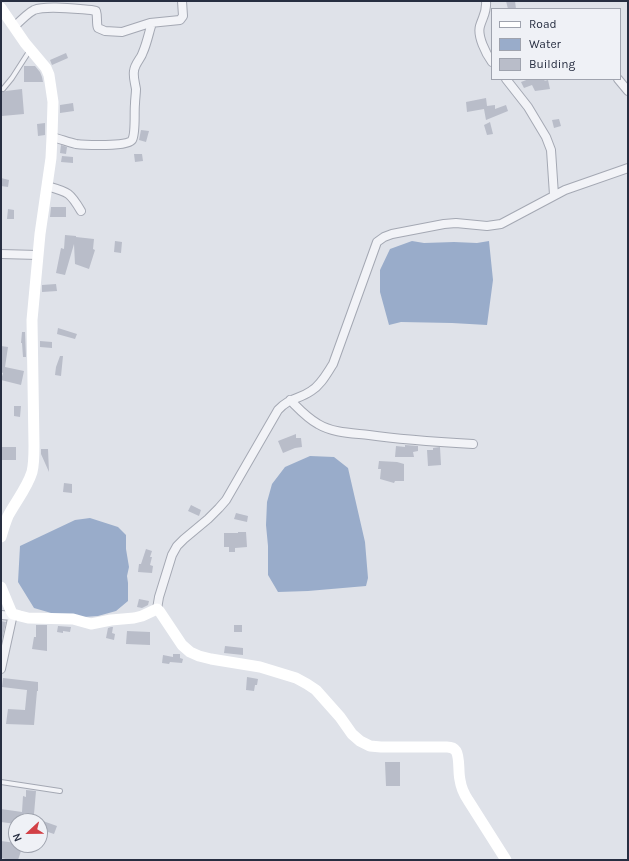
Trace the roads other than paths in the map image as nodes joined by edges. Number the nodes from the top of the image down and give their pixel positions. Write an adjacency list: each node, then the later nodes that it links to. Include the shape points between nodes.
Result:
1 (182, 1): 6 (street, via 182,18)
2 (486, 1): 4 (street)
3 (1, 8): 7 (street)
4 (483, 19): 5 (street); 9 (street, via 479,34)
5 (491, 19)
6 (152, 23): 7 (street, via 122,32 105,31 98,28 97,14 94,10 49,8 34,10); 14 (street, via 143,52 134,69 136,93 133,140 122,144 92,145)
7 (14, 27): 8 (street)
8 (30, 50): 12 (lane); 14 (street, via 49,75 53,102)
9 (491, 60)
10 (507, 80): 17 (street, via 521,96 546,137 550,150)
11 (619, 80): 13 (street)
12 (3, 89)
13 (628, 91)
14 (52, 137): 16 (street)
15 (628, 168): 17 (street)
16 (47, 186): 18 (street, via 70,194); 20 (street)
17 (554, 195): 21 (street, via 501,224 444,224 392,234 377,242 333,364 318,386)
18 (81, 211)
19 (1, 254): 20 (street)
20 (38, 255): 23 (street, via 32,320 34,463 28,482)
21 (290, 400): 22 (street, via 307,417 332,430 391,438); 26 (street, via 278,410 226,500 177,546 172,555)
22 (473, 444)
23 (3, 522): 24 (street)
24 (1, 537)
25 (1, 587): 28 (street)
26 (157, 609): 28 (street, via 134,618 91,624 73,619); 32 (street, via 182,645 190,652 211,659 260,667 296,678 316,690 352,734 370,746 452,748 458,756 463,791)
27 (1, 615): 28 (street)
28 (13, 615): 29 (street)
29 (1, 669)
30 (1, 782): 31 (lane)
31 (60, 792)
32 (506, 860)

